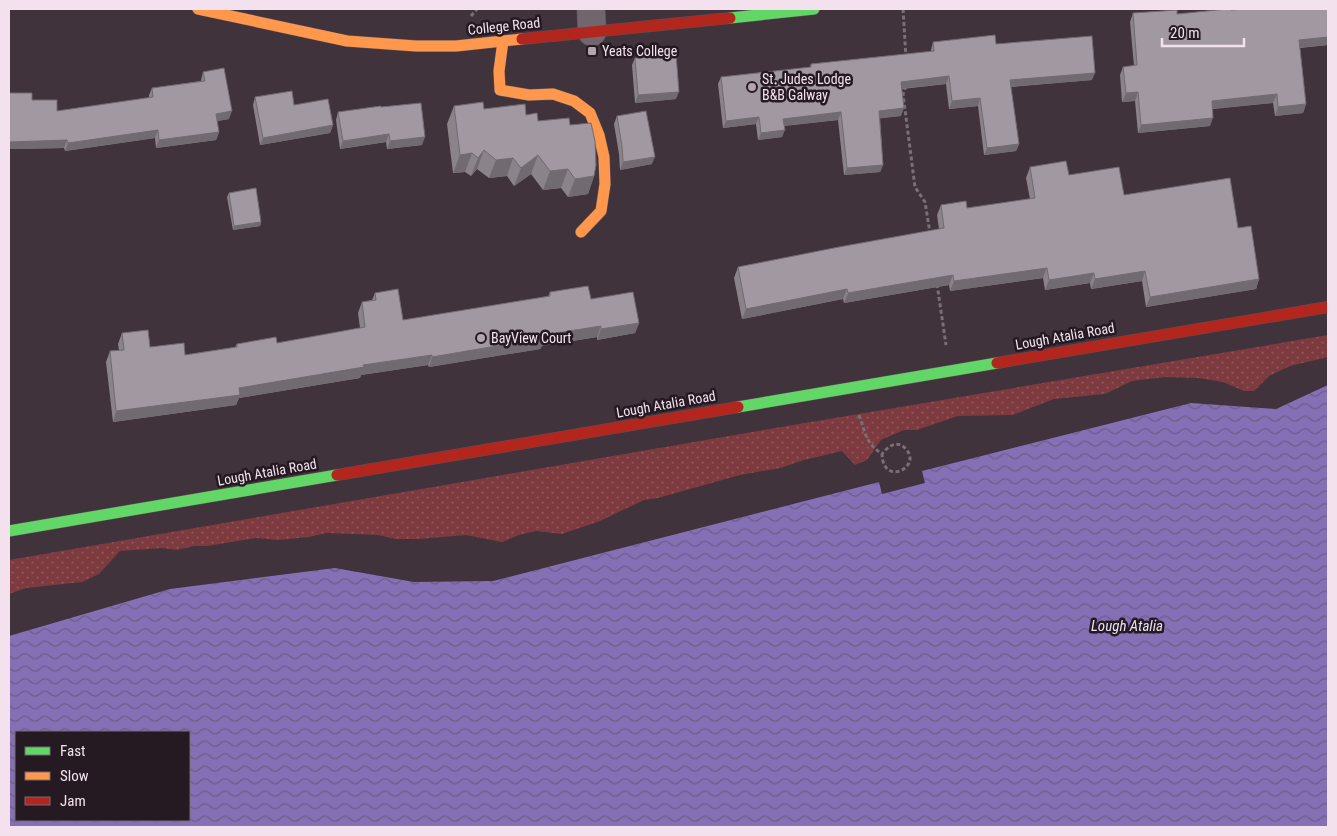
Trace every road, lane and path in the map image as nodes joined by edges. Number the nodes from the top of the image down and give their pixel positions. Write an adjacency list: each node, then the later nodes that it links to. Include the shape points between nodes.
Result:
1 (198, 9): 5 (street, College Road, via 346,41 383,45 456,46)
2 (814, 9): 4 (street, College Road)
3 (903, 9): 6 (path)
4 (591, 20): 5 (street, College Road)
5 (503, 41): 8 (street, via 500,90 529,95 554,94 574,101 590,113 599,135 605,184 601,210)
6 (907, 62)
7 (908, 79): 9 (path, via 903,94 915,187 925,202)
8 (581, 232)
9 (930, 239)
10 (936, 277): 12 (path)
11 (1328, 307): 12 (street, Lough Atalia Road)
12 (949, 371): 15 (street, Lough Atalia Road)
13 (858, 413): 14 (path, via 872,447)
14 (882, 454): 14 (path, via 888,470 896,473 909,463 909,454 896,444 887,447)
15 (9, 531)

